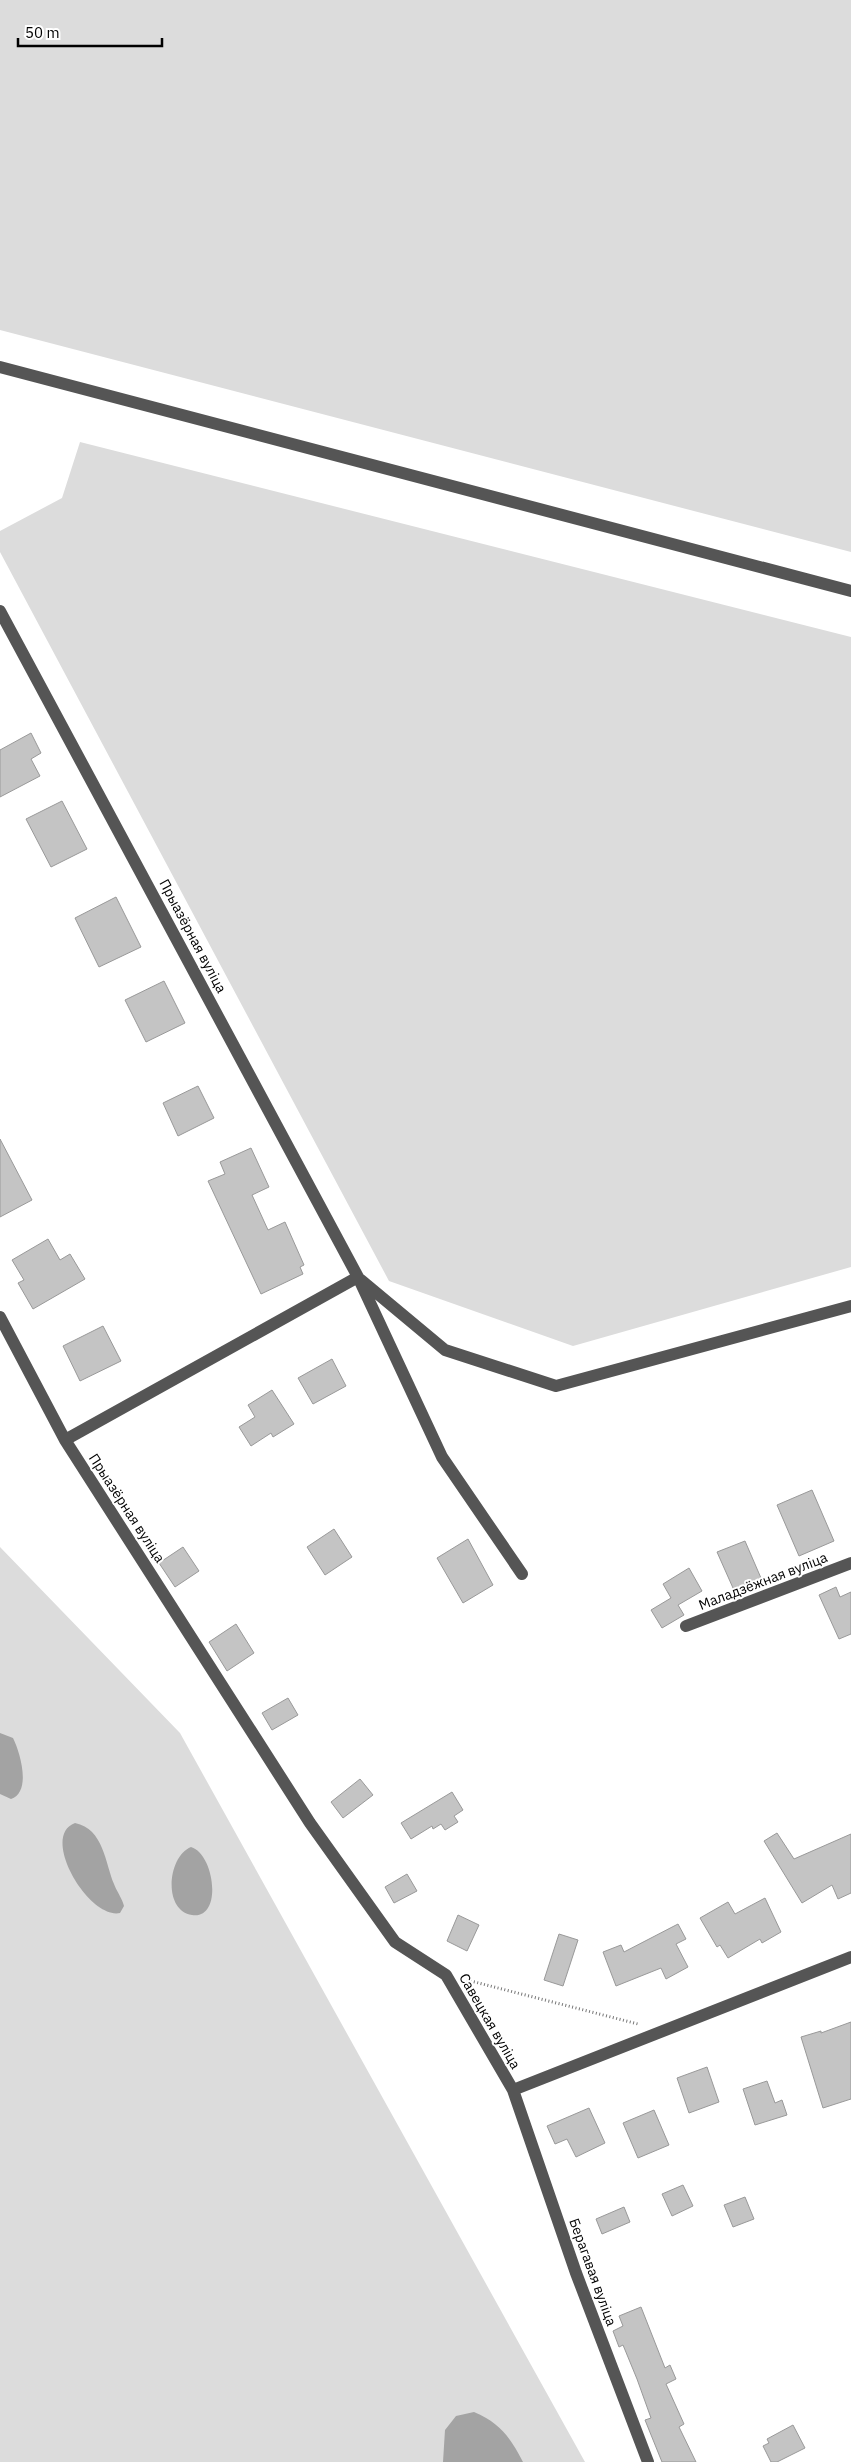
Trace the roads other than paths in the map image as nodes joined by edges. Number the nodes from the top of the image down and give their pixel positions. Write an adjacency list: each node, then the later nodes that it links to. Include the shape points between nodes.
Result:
1 (0, 367): 2 (street)
2 (851, 590)
3 (0, 611): 4 (street, Прыазёрная вуліца)
4 (358, 1276): 5 (street, via 445,1350 556,1386); 7 (street); 9 (street, Прыазёрная вуліца, via 442,1457)
5 (851, 1306)
6 (0, 1317): 7 (street, Прыазёрная вуліца)
7 (65, 1440): 11 (street, Прыазёрная вуліца)
8 (851, 1563): 10 (street, Маладзёжная вуліца)
9 (522, 1574)
10 (686, 1626)
11 (238, 1710): 13 (street, Савецкая вуліца, via 310,1823 395,1942 446,1975)
12 (851, 1958): 13 (street, Савецкая вуліца)
13 (513, 2090): 14 (street, Берагавая вуліца, via 576,2274)
14 (648, 2462)

